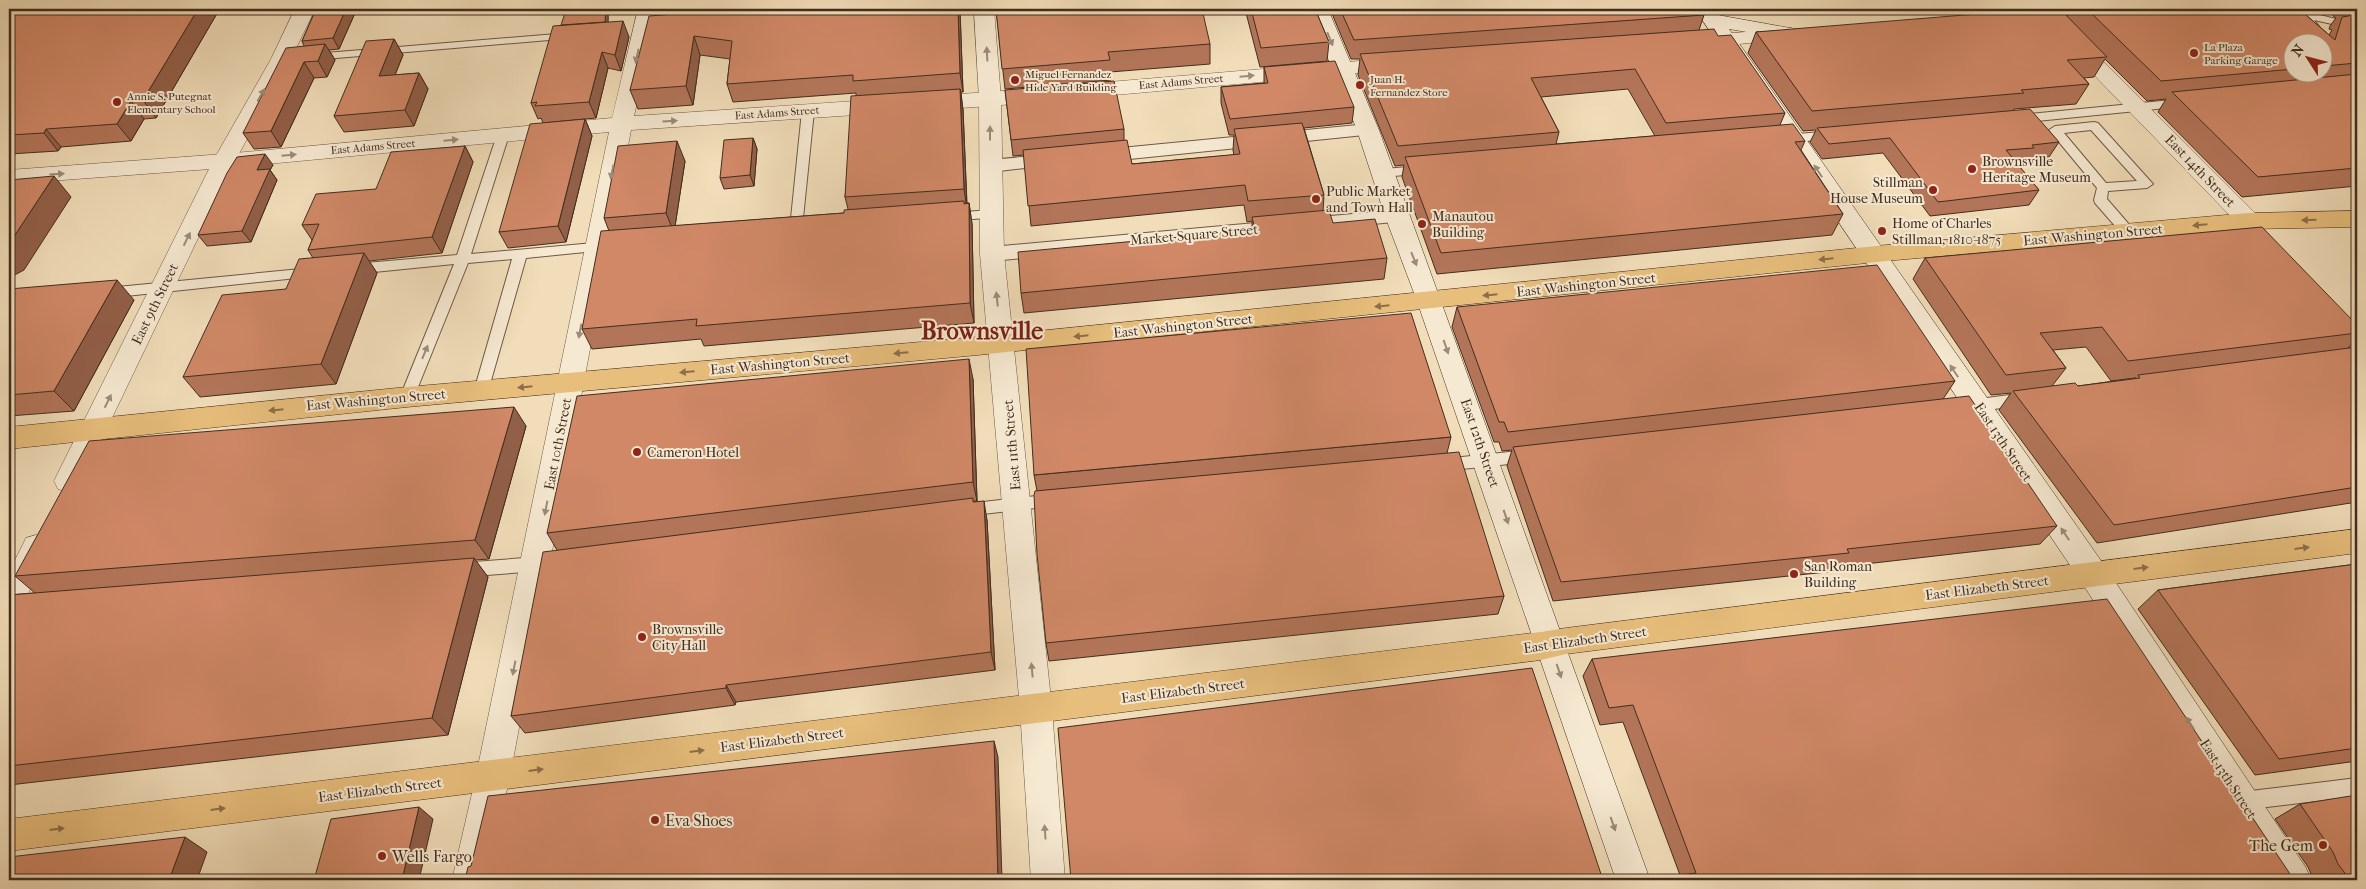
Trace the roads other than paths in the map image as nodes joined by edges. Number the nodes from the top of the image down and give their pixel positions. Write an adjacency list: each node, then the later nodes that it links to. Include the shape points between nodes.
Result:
1 (305, 9): 13 (street, East 9th Street)
2 (984, 9): 16 (street, East 11th Street, one-way to 2)
3 (1318, 9): 15 (street, East 12th Street, one-way to 15)
4 (2302, 11): 6 (lane); 9 (lane)
5 (1708, 14): 11 (street, East 13th Street); 11 (street, via 1738,26 1803,33)
6 (2330, 14)
7 (644, 25): 22 (street, East 10th Street, one-way to 22)
8 (2063, 30): 18 (street, East 14th Street)
9 (2320, 32)
10 (584, 35): 13 (lane)
11 (1725, 40): 12 (street); 27 (street, East 13th Street)
12 (1682, 43)
13 (291, 59): 28 (street, East 9th Street, one-way to 13)
14 (1414, 63): 15 (street, East Adams Street)
15 (1342, 68): 16 (street, East Adams Street, one-way to 15); 24 (street, East 12th Street)
16 (990, 99): 19 (street, East Adams Street); 29 (street, East 11th Street, one-way to 16)
17 (2195, 102): 18 (lane)
18 (2138, 108): 20 (lane); 38 (street, East 14th Street)
19 (808, 111): 22 (street, East Adams Street, one-way to 19); 39 (lane)
20 (2071, 114): 21 (lane); 23 (lane)
21 (2002, 120)
22 (622, 124): 26 (street, East Adams Street); 42 (street, East 10th Street, one-way to 42)
23 (2083, 127): 33 (lane, via 2055,130); 33 (lane, via 2094,126 2146,184)
24 (1368, 130): 29 (street); 31 (street, East 12th Street)
25 (1845, 134): 27 (lane)
26 (503, 135): 28 (street, East Adams Street, one-way to 26); 46 (lane)
27 (1786, 139): 45 (street, East 13th Street, one-way to 27)
28 (224, 161): 32 (street, East Adams Street, one-way to 28); 47 (street, East 9th Street, one-way to 28)
29 (990, 166): 34 (street, East 11th Street)
30 (1430, 169): 31 (lane)
31 (1383, 174): 35 (street, East 12th Street)
32 (9, 178)
33 (2103, 187): 40 (lane, via 2100,200)
34 (991, 214): 36 (lane); 44 (street, East 11th Street)
35 (1397, 216): 44 (street, Market Square Street); 49 (street, East 12th Street, one-way to 49)
36 (942, 218)
37 (2356, 220): 38 (main road, East Washington Street, one-way to 38)
38 (2249, 221): 40 (main road, East Washington Street, one-way to 40); 41 (street, East 14th Street)
39 (796, 228)
40 (2128, 232): 45 (main road, East Washington Street)
41 (2267, 240)
42 (607, 246): 43 (lane); 51 (street, East 10th Street, one-way to 51)
43 (520, 254): 46 (lane); 52 (lane)
44 (992, 254): 50 (street, East 11th Street, one-way to 44)
45 (1874, 254): 49 (main road, East Washington Street, one-way to 49); 55 (street, East 13th Street, one-way to 45)
46 (463, 258): 47 (lane); 53 (lane, one-way to 46)
47 (163, 288): 48 (lane); 56 (street, East 9th Street, one-way to 47)
48 (95, 294)
49 (1430, 301): 50 (main road, East Washington Street, one-way to 50); 59 (street, East 12th Street, one-way to 59)
50 (1002, 344): 51 (main road, East Washington Street, one-way to 51); 62 (street, East 11th Street)
51 (570, 383): 52 (main road, East Washington Street, one-way to 52); 65 (street, East 10th Street, one-way to 65)
52 (481, 391): 53 (main road, East Washington Street)
53 (407, 397): 56 (main road, East Washington Street, one-way to 56)
54 (2036, 398): 55 (lane)
55 (1968, 406): 67 (street, East 13th Street, one-way to 55)
56 (95, 428): 57 (main road, East Washington Street); 68 (street, East 9th Street, via 52,514)
57 (9, 438)
58 (1548, 454): 59 (lane)
59 (1486, 461): 60 (lane); 70 (street, East 12th Street, one-way to 70)
60 (1425, 466)
61 (1067, 499): 62 (lane)
62 (1017, 504): 63 (lane); 71 (street, East 11th Street, one-way to 62)
63 (948, 512)
64 (2357, 541): 67 (main road, East Elizabeth Street, one-way to 64)
65 (544, 563): 66 (lane); 72 (street, East 10th Street, one-way to 72)
66 (443, 571)
67 (2093, 574): 70 (main road, East Elizabeth Street); 74 (street, East 13th Street, one-way to 67)
68 (19, 603): 69 (lane)
69 (9, 606)
70 (1550, 643): 71 (main road, East Elizabeth Street); 78 (street, East 12th Street, one-way to 78)
71 (1036, 709): 72 (main road, East Elizabeth Street, one-way to 71); 77 (street, East 11th Street, one-way to 71)
72 (493, 776): 75 (main road, East Elizabeth Street, one-way to 72); 76 (street, East 10th Street)
73 (2357, 787): 74 (lane)
74 (2242, 801): 79 (street, East 13th Street)
75 (9, 835)
76 (469, 880)
77 (1048, 880)
78 (1633, 880)
79 (2294, 880)

